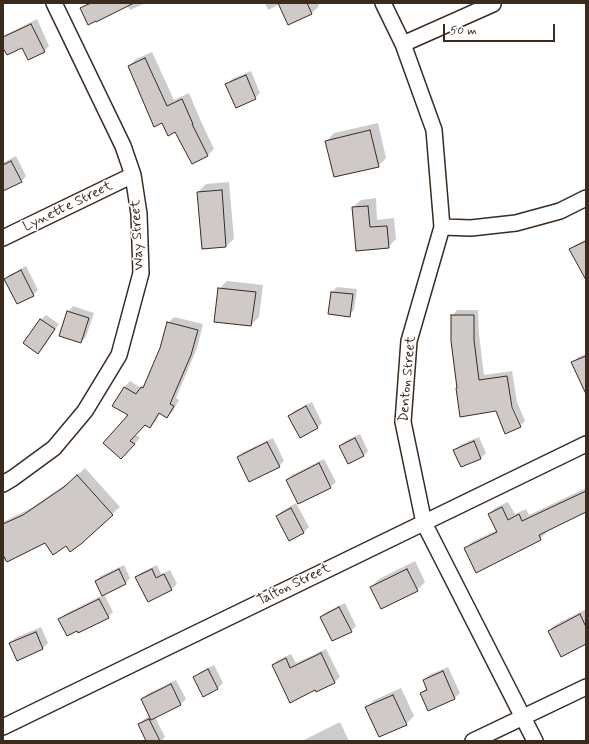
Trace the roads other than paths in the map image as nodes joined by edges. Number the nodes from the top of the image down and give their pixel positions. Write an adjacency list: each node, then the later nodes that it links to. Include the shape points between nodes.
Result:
1 (54, 3): 5 (street, Way Street, via 123,146)
2 (383, 3): 4 (street, Denton Street)
3 (493, 4): 4 (street)
4 (403, 44): 7 (street, Denton Street, via 434,130)
5 (133, 175): 8 (street, Lynette Street); 10 (street, Way Street, via 139,214 141,273 118,355 85,411 54,448)
6 (586, 198): 7 (street, via 560,211 516,223 471,228)
7 (442, 227): 11 (street, Denton Street, via 409,341 403,422)
8 (3, 238)
9 (586, 444): 11 (street, Talton Street)
10 (3, 484)
11 (424, 523): 13 (street, Denton Street); 14 (street, Talton Street)
12 (586, 687): 13 (street)
13 (524, 717): 15 (street); 16 (street, Denton Street)
14 (3, 727)
15 (474, 741)
16 (535, 741)

